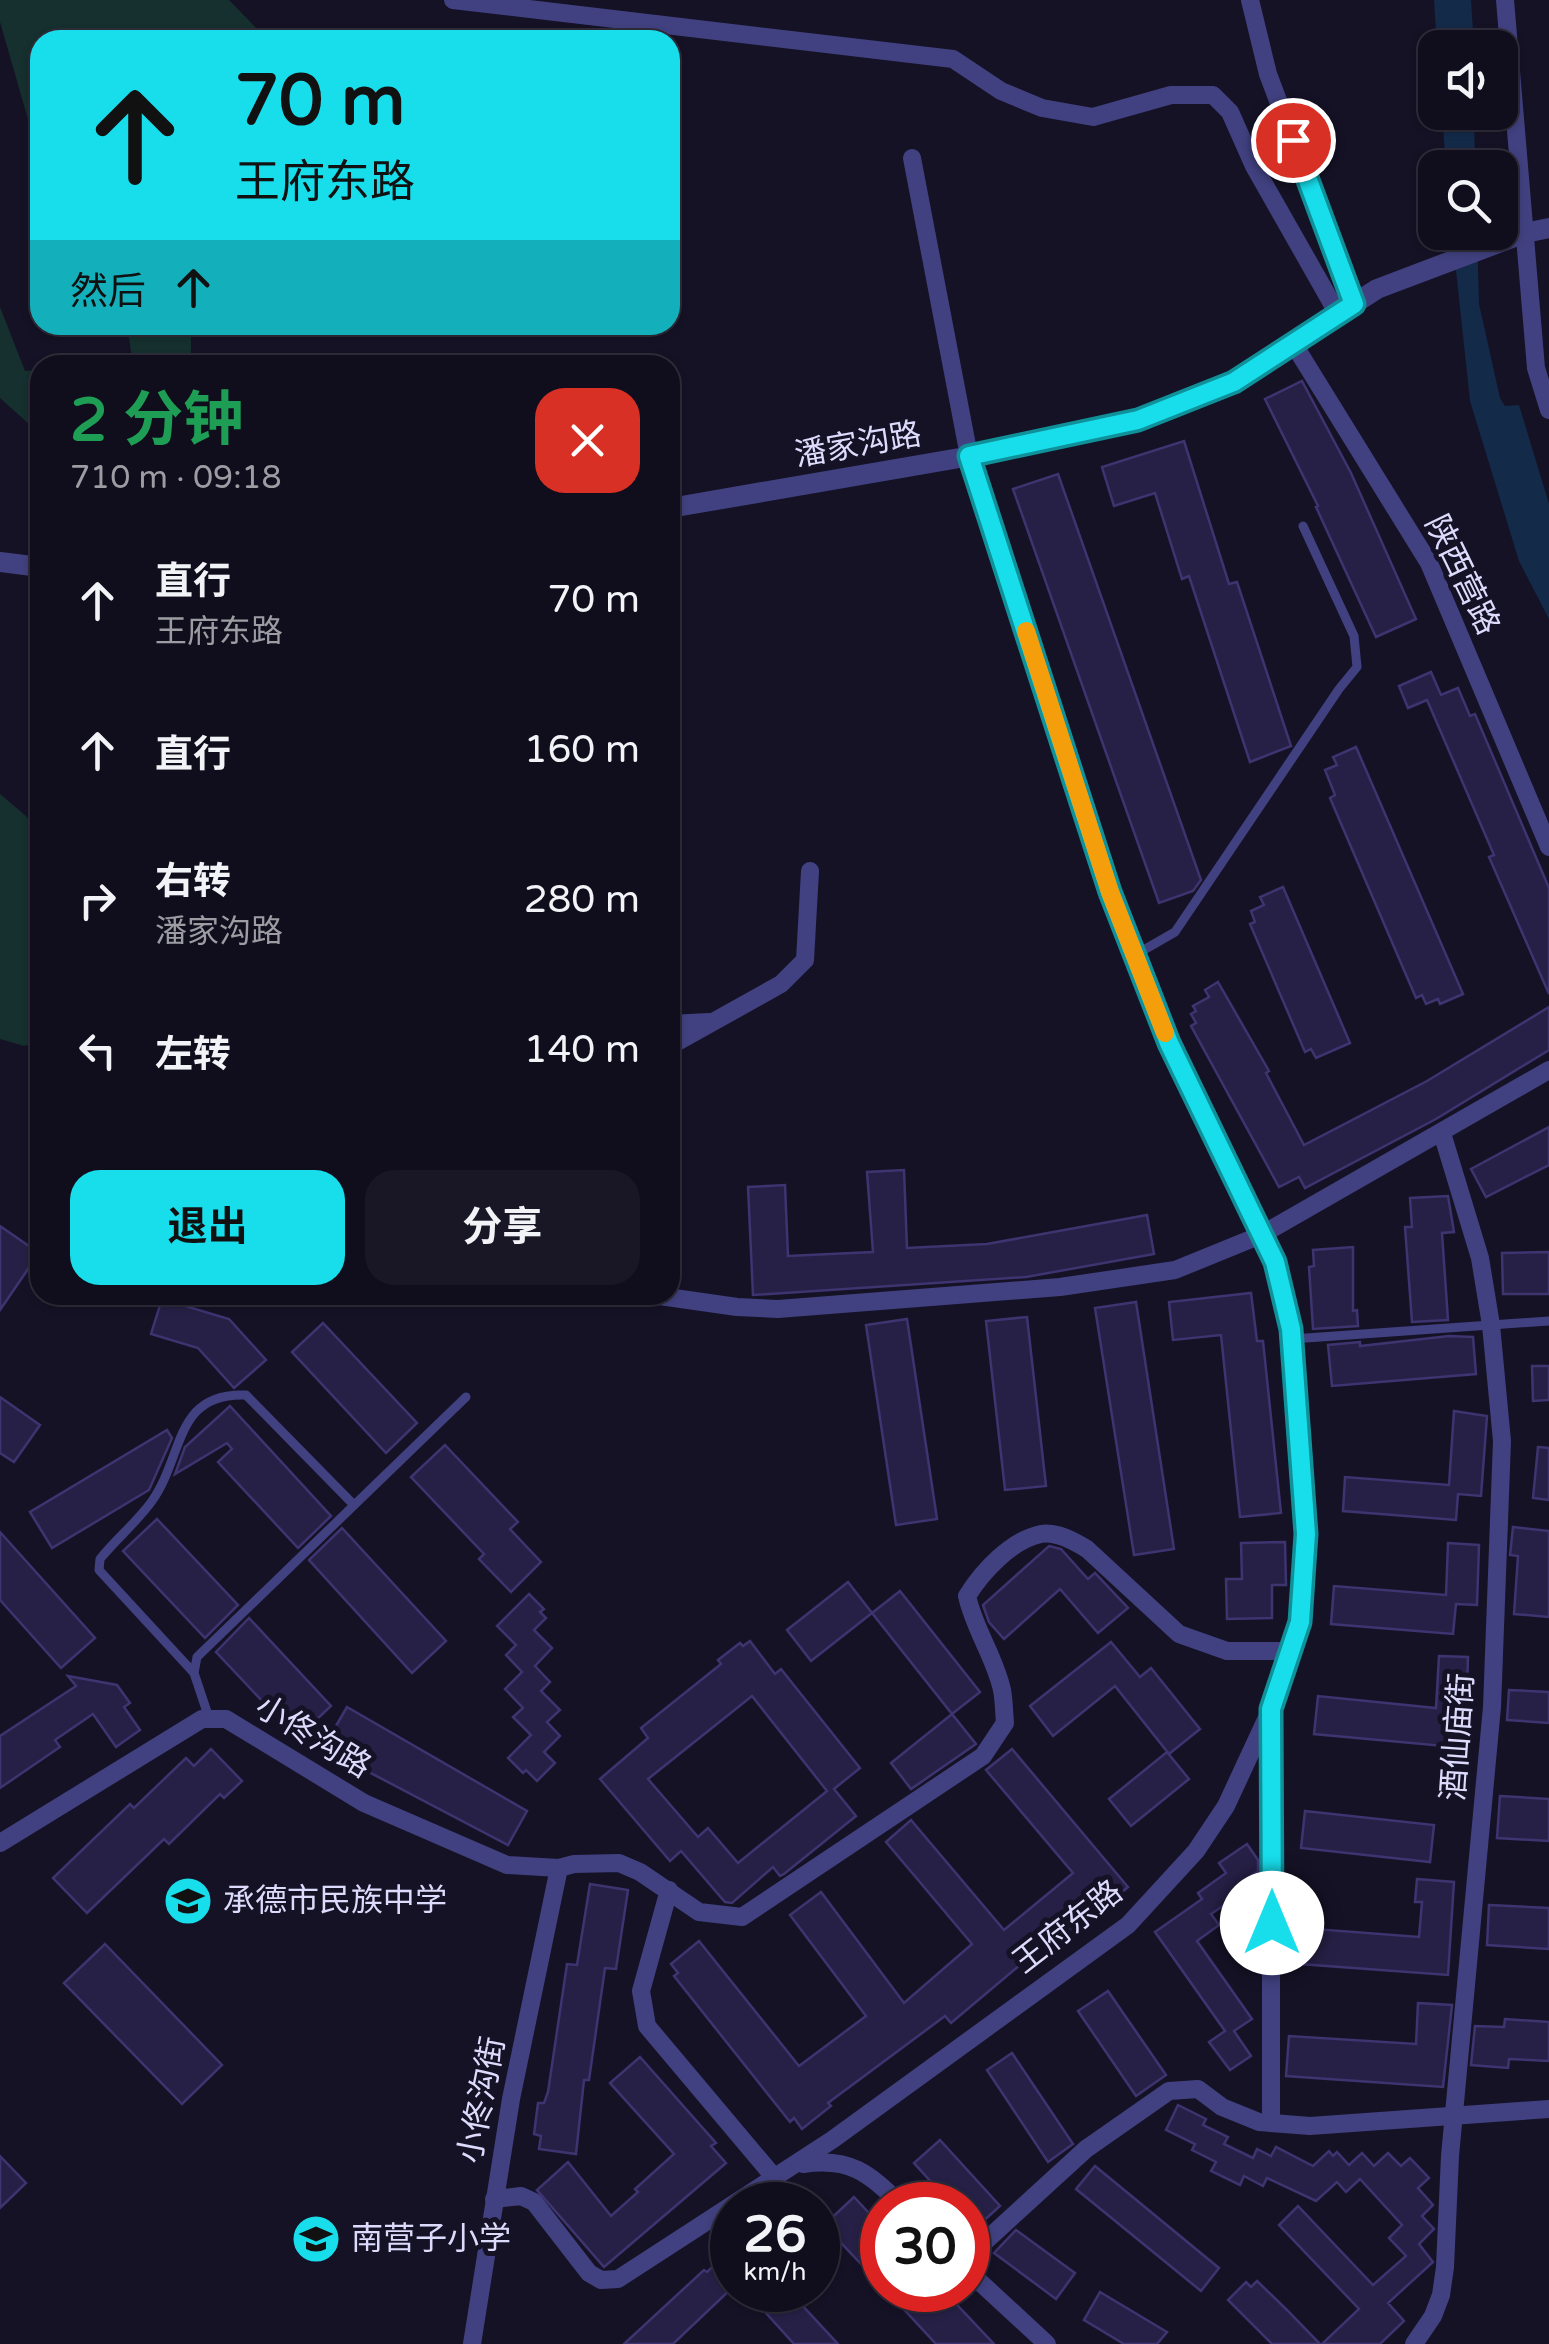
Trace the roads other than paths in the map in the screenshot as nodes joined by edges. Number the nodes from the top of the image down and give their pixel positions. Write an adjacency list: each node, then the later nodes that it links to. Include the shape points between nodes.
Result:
1 (453, 0): 7 (street, via 954,59 1001,91 1042,108 1092,117 1171,95 1213,94)
2 (1250, 0): 7 (street)
3 (1505, 0): 6 (street)
4 (912, 158): 10 (street, 王府东路)
5 (1549, 228): 6 (street, 潘家沟路)
6 (1525, 233): 7 (street, 潘家沟路, via 1377,288); 9 (street, via 1536,368)
7 (1346, 309): 8 (street, 潘家沟路)
8 (1293, 343): 10 (street, 潘家沟路, via 1234,382 1138,420); 15 (street, 陕西营路, via 1429,563)
9 (1549, 410)
10 (969, 456): 11 (street, 潘家沟路); 17 (street, 王府东路)
11 (680, 506)
12 (1302, 526): 17 (lane, via 1354,636 1358,667 1176,932)
13 (0, 562): 14 (street)
14 (30, 566)
15 (1549, 847)
16 (810, 871): 18 (street, via 805,960 781,984)
17 (1135, 955): 23 (street, 王府东路)
18 (716, 1022): 19 (street); 20 (street)
19 (680, 1024)
20 (680, 1041)
21 (1549, 1070): 22 (street)
22 (1442, 1132): 23 (street); 26 (street, 酒仙庙街, via 1480,1258)
23 (1260, 1235): 24 (street, via 1175,1270 1060,1288 778,1309); 27 (street, 王府东路, via 1275,1262)
24 (680, 1299)
25 (1549, 1321): 26 (lane)
26 (1492, 1325): 27 (lane); 38 (street, 酒仙庙街, via 1502,1440 1492,1707)
27 (1292, 1339): 30 (street, 王府东路, via 1306,1534 1300,1622)
28 (466, 1397): 29 (lane)
29 (354, 1506): 31 (lane, via 197,1657); 31 (lane, via 246,1395 224,1394 191,1416 152,1502 100,1559 98,1570)
30 (1290, 1651): 32 (street, 王府东路); 36 (street, 小佟沟路, via 1227,1651 1179,1634 1087,1548 1042,1533 982,1574 968,1596 1002,1688 1005,1723 983,1756 742,1917 699,1912)
31 (194, 1673): 33 (lane)
32 (1271, 1709): 39 (street); 40 (street, 王府东路, via 1216,1821 1128,1926)
33 (209, 1719): 34 (street, 小佟沟路); 35 (street, 小佟沟路, via 226,1719 364,1803 441,1837 507,1864)
34 (0, 1843)
35 (559, 1868): 36 (street, 小佟沟路, via 618,1863); 43 (street, 小佟沟街)
36 (669, 1890): 41 (street, via 641,1991 647,2026)
37 (1549, 2109): 38 (street)
38 (1454, 2115): 39 (street); 46 (street, 酒仙庙街, via 1442,2295)
39 (1271, 2123): 44 (street, via 1222,2106 1198,2089 1169,2092 1086,2149)
40 (792, 2165): 41 (street, 王府东路); 42 (street, via 831,2160)
41 (774, 2176): 43 (street, 王府东路, via 618,2279 600,2280 589,2272 534,2202 521,2196)
42 (878, 2182)
43 (494, 2199): 47 (street, 小佟沟街)
44 (990, 2236)
45 (990, 2291): 48 (street)
46 (1421, 2341)
47 (472, 2344)
48 (1047, 2344)

